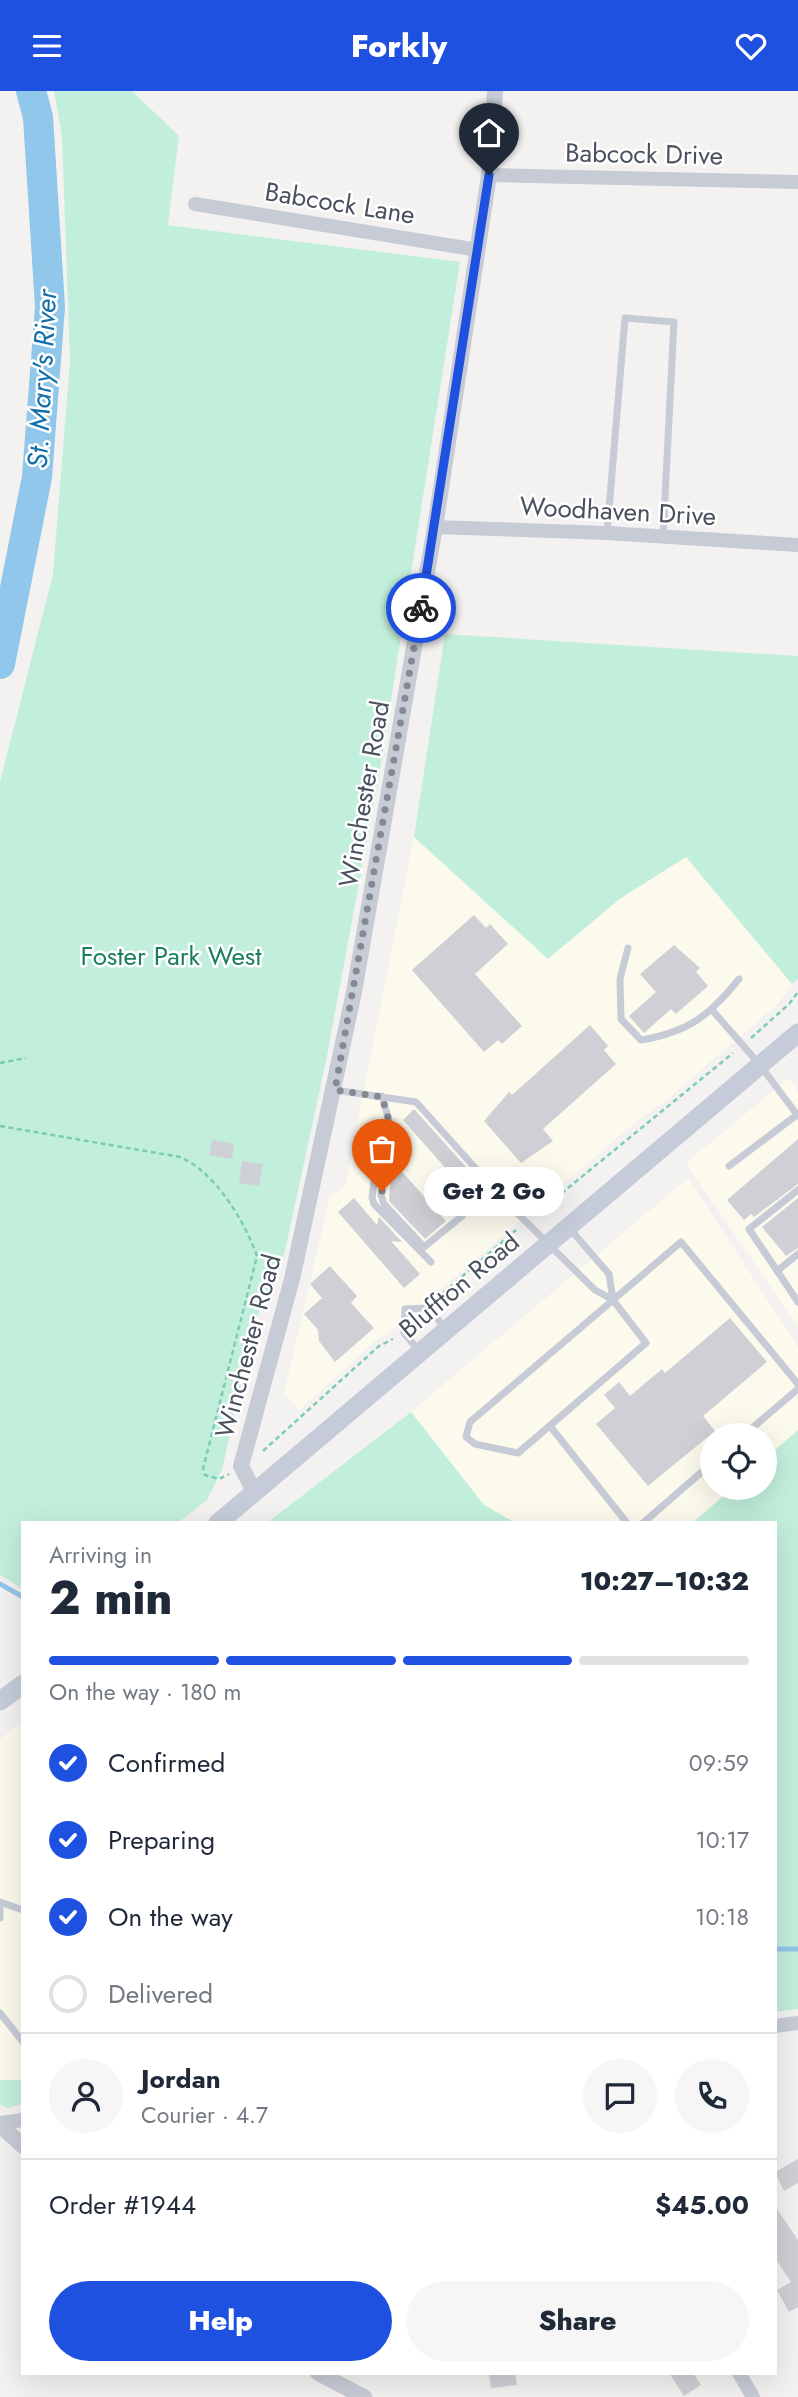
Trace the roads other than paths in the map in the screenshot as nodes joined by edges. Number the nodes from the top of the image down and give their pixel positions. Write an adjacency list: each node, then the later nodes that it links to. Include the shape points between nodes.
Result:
1 (495, 91): 2 (street, Winchester Road)
2 (489, 175): 3 (street, Babcock Drive); 5 (street, Winchester Road)
3 (798, 182)
4 (195, 204): 5 (street, Babcock Lane)
5 (478, 250): 6 (street, Winchester Road)
6 (435, 527): 7 (street, Woodhaven Drive); 15 (street, Winchester Road)
7 (607, 533): 8 (street, Woodhaven Drive); 8 (lane, via 625,318 674,322)
8 (663, 536): 9 (street, Woodhaven Drive)
9 (798, 545)
10 (628, 949): 12 (lane, via 620,979 621,1019 641,1040 669,1035)
11 (739, 979): 12 (lane)
12 (712, 1011): 14 (lane)
13 (798, 1033): 14 (main road, Bluffton Road)
14 (760, 1065): 17 (lane); 24 (main road, Bluffton Road)
15 (335, 1090): 16 (lane); 37 (street, Winchester Road, via 292,1279 241,1466)
16 (382, 1097): 21 (lane, via 416,1102); 23 (lane, via 392,1131 381,1195 384,1204 424,1247)
17 (798, 1115): 18 (lane)
18 (729, 1166)
19 (374, 1175): 27 (lane, via 374,1204)
20 (798, 1190): 28 (lane, via 749,1229)
21 (503, 1201): 22 (lane); 25 (lane)
22 (488, 1211)
23 (462, 1216)
24 (568, 1227): 25 (main road, Bluffton Road); 29 (lane, via 609,1274)
25 (550, 1243): 29 (lane, via 595,1290); 31 (main road, Bluffton Road)
26 (798, 1254): 28 (lane)
27 (431, 1262)
28 (777, 1271): 30 (lane)
29 (612, 1300): 33 (lane, via 681,1243); 35 (lane, via 646,1343); 35 (lane, via 470,1422 466,1437 475,1444 518,1453)
30 (798, 1302)
31 (447, 1330): 32 (main road, Bluffton Road); 32 (lane, via 428,1308 405,1309 404,1333)
32 (420, 1352): 37 (main road, Bluffton Road)
33 (798, 1386): 34 (lane)
34 (757, 1423)
35 (550, 1426): 39 (lane)
36 (700, 1473): 40 (lane)
37 (255, 1493): 38 (main road, Bluffton Road)
38 (220, 1521)
39 (625, 1521)
40 (645, 1521)
41 (21, 1685): 42 (main road)
42 (0, 1701)
43 (0, 1902): 44 (lane); 45 (lane)
44 (21, 1909)
45 (0, 1918)
46 (0, 2013): 49 (lane)
47 (798, 2023): 48 (street)
48 (777, 2026)
49 (21, 2039)
50 (21, 2120): 51 (street)
51 (0, 2124): 52 (street)
52 (21, 2144)
53 (322, 2375): 55 (street)
54 (740, 2375): 56 (street)
55 (364, 2397)
56 (753, 2397)

